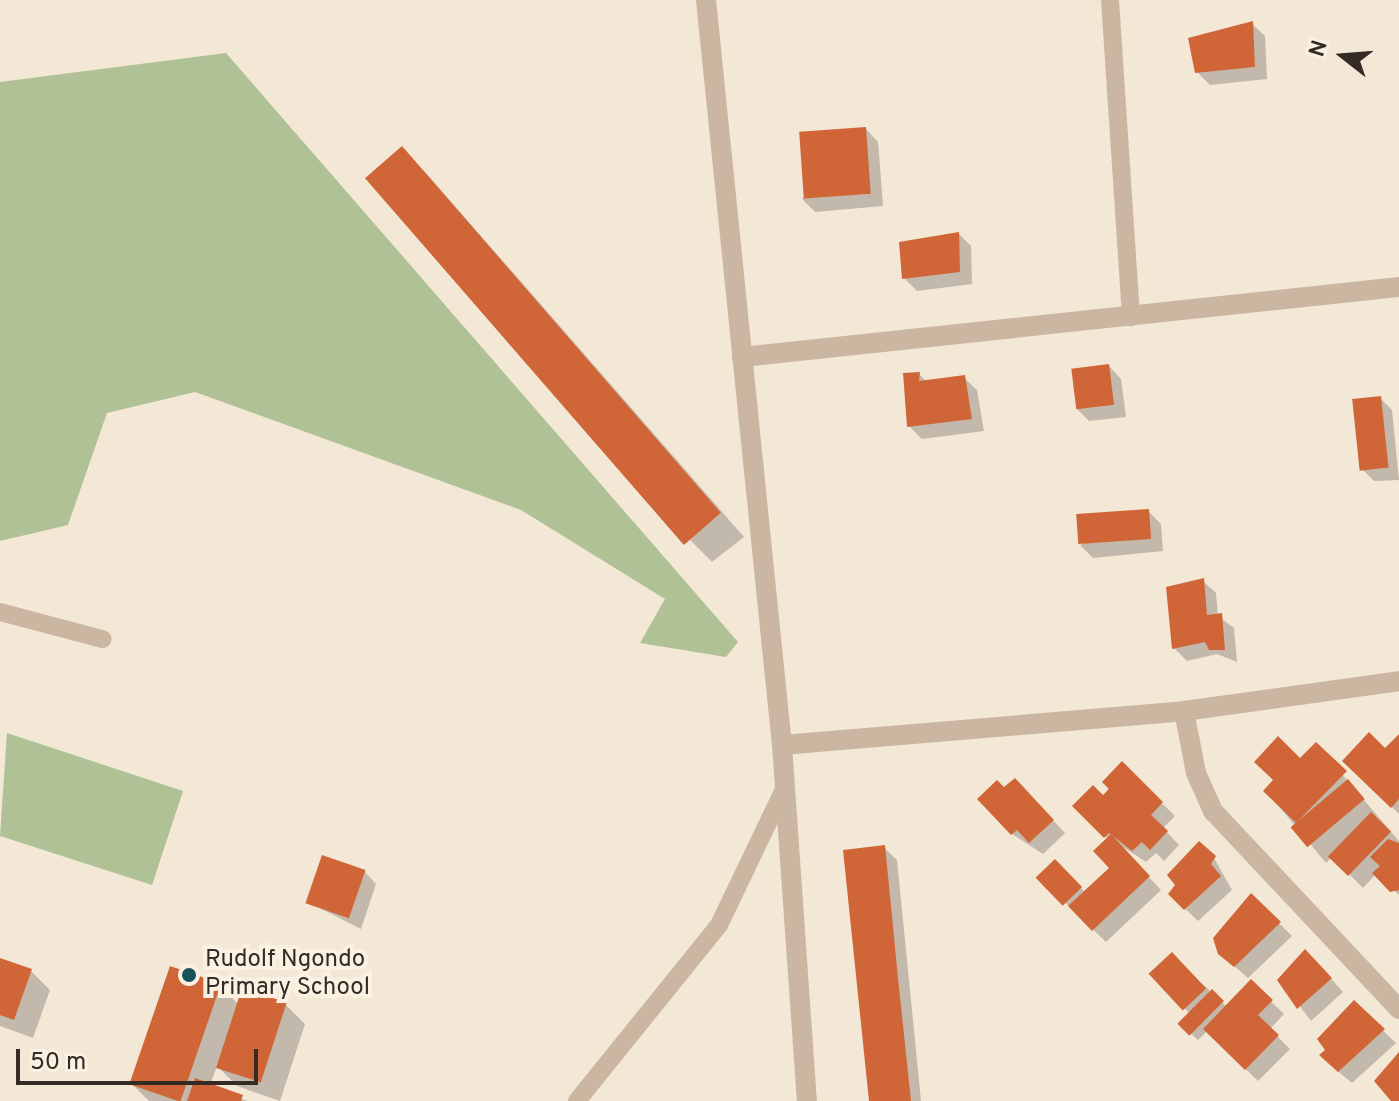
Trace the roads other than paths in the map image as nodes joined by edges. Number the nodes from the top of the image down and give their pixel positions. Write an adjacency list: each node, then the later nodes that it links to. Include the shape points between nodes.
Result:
1 (706, 0): 5 (street)
2 (1110, 0): 4 (lane)
3 (1399, 287): 4 (street)
4 (1131, 317): 5 (street)
5 (742, 357): 10 (street)
6 (0, 612): 7 (lane)
7 (102, 639)
8 (1399, 681): 9 (street)
9 (1184, 711): 10 (street); 12 (street, via 1196,773 1213,811)
10 (782, 745): 11 (street)
11 (785, 787): 13 (lane, via 719,925); 14 (street)
12 (1399, 1009)
13 (577, 1101)
14 (807, 1101)

